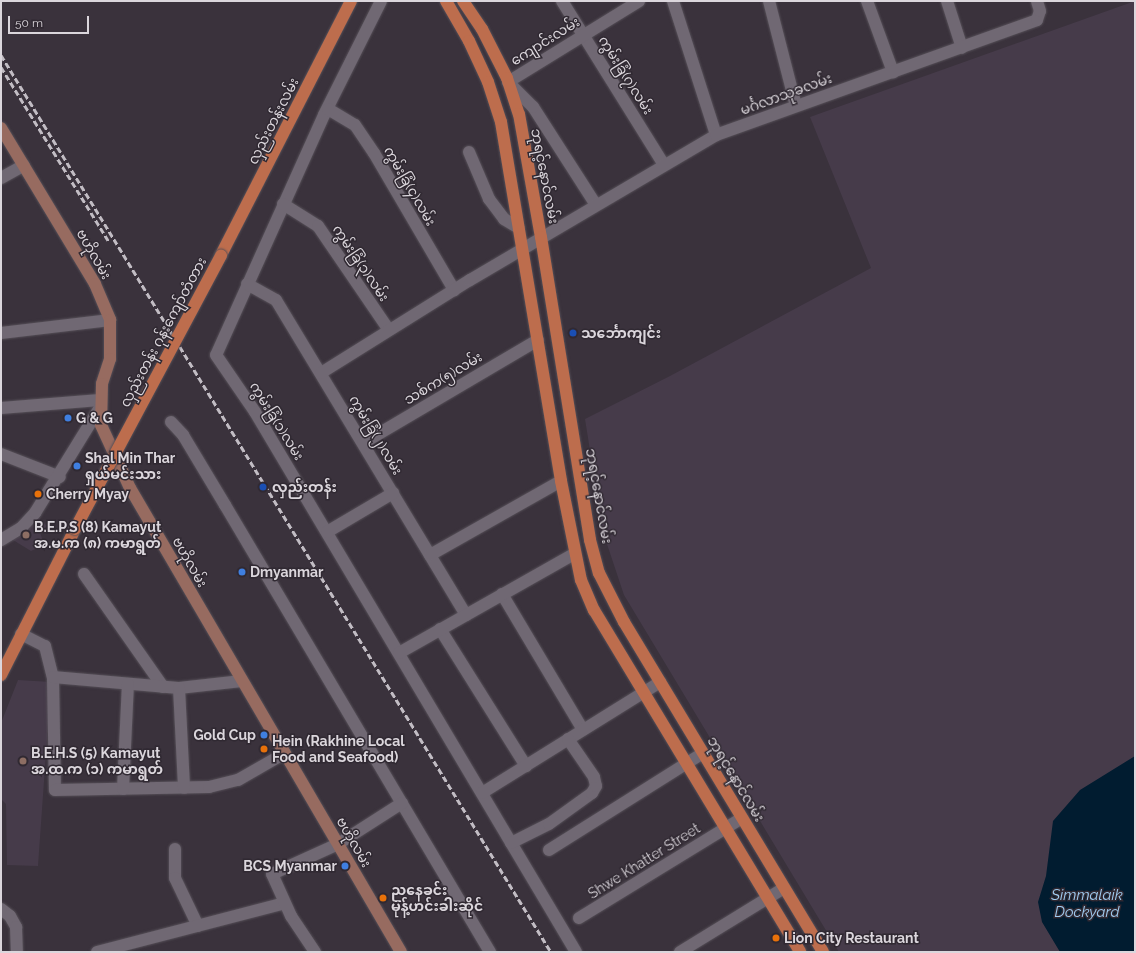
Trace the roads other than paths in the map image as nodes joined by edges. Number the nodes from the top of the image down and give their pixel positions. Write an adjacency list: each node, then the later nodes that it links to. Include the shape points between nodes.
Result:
1 (351, 1): 29 (main road, လှည်းတန်းလမ်း)
2 (381, 1): 17 (street)
3 (446, 1): 26 (main road, via 470,41 493,97 501,122)
4 (463, 1): 15 (main road, ဘုရင့်နောင်လမ်း, via 482,29)
5 (562, 1): 12 (street, ကွမ်းခြံ(၇)လမ်း)
6 (639, 1): 12 (street, ကျောင်းလမ်း)
7 (673, 1): 19 (street)
8 (769, 1): 16 (street)
9 (867, 1): 14 (street)
10 (947, 1): 13 (street)
11 (1037, 1): 13 (street, မင်္ဂလာသုခလမ်း, via 1040,11 1037,20)
12 (583, 35): 15 (street, ကျောင်းလမ်း); 22 (street, ကွမ်းခြံ(၇)လမ်း)
13 (962, 48): 14 (street, မင်္ဂလာသုခလမ်း)
14 (893, 72): 16 (street, မင်္ဂလာသုခလမ်း)
15 (508, 82): 25 (street, via 533,107); 27 (main road, ဘုရင့်နောင်လမ်း, via 519,114)
16 (796, 106): 19 (street, မင်္ဂလာသုခလမ်း)
17 (328, 109): 24 (street); 31 (street, ကွမ်းခြံ(၄)လမ်း, via 355,126 374,153)
18 (1, 128): 21 (main road, ဗဟိုလမ်း)
19 (716, 135): 22 (street, မင်္ဂလာသုခလမ်း)
20 (469, 152): 26 (street, via 489,199 504,219)
21 (24, 165): 23 (street); 32 (main road, ဗဟိုလမ်း, via 95,284)
22 (664, 165): 25 (street, မင်္ဂလာသုခလမ်း)
23 (1, 178)
24 (284, 204): 30 (street); 34 (street, ကွမ်းခြံ(၃)လမ်း, via 318,226)
25 (596, 205): 27 (street, မင်္ဂလာသုခလမ်း)
26 (519, 228): 28 (main road)
27 (542, 237): 28 (street, မင်္ဂလာသုခလမ်း); 33 (main road, ဘုရင့်နောင်လမ်း)
28 (523, 250): 31 (street, မင်္ဂလာသုခလမ်း); 36 (main road)
29 (221, 255): 57 (main road, လှည်းတန်း ဂုန်းကျော်တံတား, bridge)
30 (247, 284): 37 (street, ကွမ်းခြံ(၂)လမ်း, via 276,300); 49 (street, ကွမ်းခြံ(၁)လမ်း, via 216,355 255,412)
31 (454, 290): 34 (street, မင်္ဂလာသုခလမ်း)
32 (110, 320): 35 (street); 38 (main road, ဗဟိုလမ်း, via 110,359 102,384)
33 (556, 326): 36 (main road); 39 (main road, ဘုရင့်နောင်လမ်း)
34 (389, 330): 37 (street, မင်္ဂလာသုခလမ်း)
35 (1, 333)
36 (537, 334): 40 (main road); 43 (street, သစ်က(၅)လမ်း)
37 (321, 373): 43 (street, ကွမ်းခြံ(၂)လမ်း)
38 (100, 404): 41 (street); 45 (street); 61 (main road, ဗဟိုလမ်း, via 101,425 130,488)
39 (568, 404): 40 (main road); 47 (main road, ဘုရင့်နောင်လမ်း)
40 (549, 407): 46 (main road)
41 (1, 408)
42 (171, 422): 76 (street, via 186,441)
43 (363, 443): 48 (street, ကွမ်းခြံ(၂)လမ်း)
44 (1, 454): 45 (street)
45 (60, 477): 50 (street, via 35,514 20,528)
46 (562, 485): 47 (main road); 51 (main road); 52 (street)
47 (581, 485): 62 (main road, ဘုရင့်နောင်လမ်း, via 590,540 599,573 624,622)
48 (393, 493): 49 (street); 52 (street, ကွမ်းခြံ(၂)လမ်း)
49 (327, 532): 58 (street, ကွမ်းခြံ(၁)လမ်း)
50 (1, 540)
51 (574, 554): 54 (street); 66 (main road, via 581,580 594,610)
52 (430, 555): 55 (street, ကွမ်းခြံ(၂)လမ်း)
53 (84, 574): 64 (street)
54 (502, 594): 55 (street); 67 (street)
55 (466, 615): 56 (street)
56 (440, 629): 58 (street); 72 (street)
57 (22, 634): 59 (main road, လှည်းတန်း ဂုန်းကျော်တံတား); 60 (street, via 44,646)
58 (399, 653): 75 (street, ကွမ်းခြံ(၁)လမ်း)
59 (2, 671)
60 (53, 677): 63 (street); 74 (street, via 54,789)
61 (242, 680): 65 (street); 70 (main road, ဗဟိုလမ်း)
62 (660, 682): 66 (street); 69 (main road, ဘုရင့်နောင်လမ်း)
63 (128, 684): 64 (street); 74 (street)
64 (163, 687): 65 (street)
65 (179, 688): 73 (street)
66 (644, 692): 67 (street); 71 (main road)
67 (583, 730): 68 (street)
68 (568, 739): 72 (street); 79 (street, via 594,778 596,786 592,793 549,824)
69 (703, 753): 71 (street); 77 (main road, ဘုရင့်နောင်လမ်း)
70 (285, 754): 73 (street, via 238,780 209,788); 80 (main road, ဗဟိုလမ်း)
71 (687, 763): 78 (main road); 82 (street)
72 (526, 766): 75 (street)
73 (184, 788): 74 (street)
74 (123, 789)
75 (482, 793): 79 (street, ကွမ်းခြံ(၁)လမ်း)
76 (402, 803): 80 (street); 94 (street)
77 (742, 818): 78 (street, Shwe Khatter Street); 83 (main road, ဘုရင့်နောင်လမ်း)
78 (725, 829): 84 (main road); 87 (street, Shwe Khatter Street)
79 (512, 843): 95 (street, ကွမ်းခြံ(၁)လမ်း)
80 (338, 844): 85 (street, via 272,874); 93 (main road, ဗဟိုလမ်း)
81 (175, 850): 88 (street, via 175,878)
82 (550, 850)
83 (784, 888): 84 (street); 98 (main road, ဘုရင့်နောင်လမ်း)
84 (768, 898): 89 (street); 97 (main road)
85 (285, 903): 88 (street); 92 (street)
86 (1, 909): 90 (street, via 10,916 16,928)
87 (579, 918)
88 (198, 926): 91 (street)
89 (693, 949): 96 (street)
90 (17, 952)
91 (97, 952)
92 (315, 952)
93 (401, 952)
94 (490, 952)
95 (576, 952)
96 (680, 952)
97 (800, 952)
98 (823, 952)

